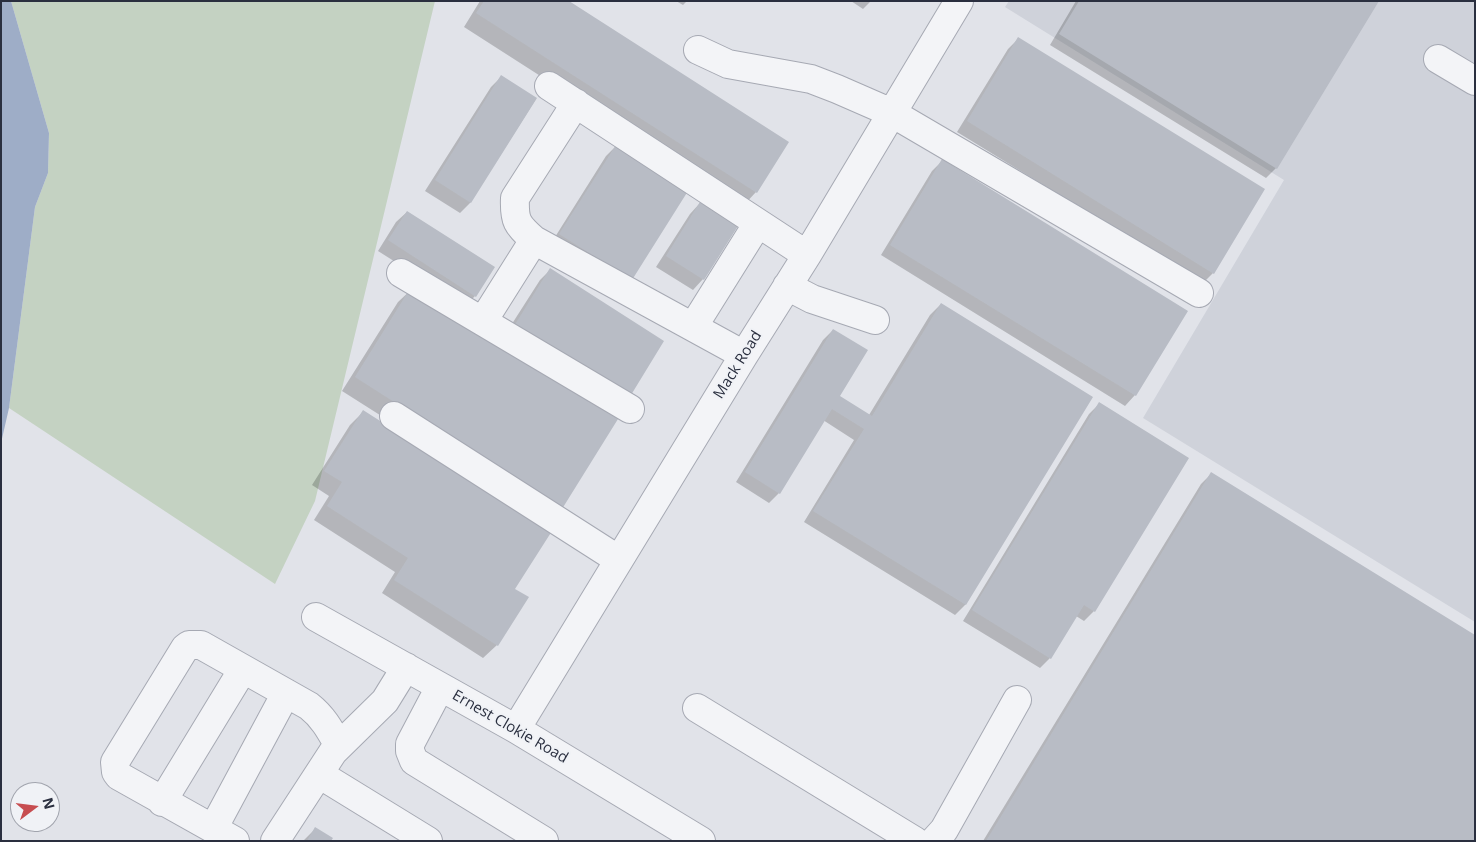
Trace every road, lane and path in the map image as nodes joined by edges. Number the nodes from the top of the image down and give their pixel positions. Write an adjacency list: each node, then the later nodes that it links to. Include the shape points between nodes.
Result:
1 (960, 1): 7 (street, Mack Road)
2 (698, 50): 7 (street, via 728,64 811,79)
3 (1438, 59): 4 (street)
4 (1475, 81)
5 (549, 86): 6 (street)
6 (576, 103): 8 (street); 9 (street, via 515,198 514,214 521,229)
7 (892, 113): 10 (street, Mack Road); 13 (street)
8 (758, 223): 10 (street); 16 (street)
9 (534, 240): 15 (street); 16 (street)
10 (807, 255): 12 (street, Mack Road)
11 (401, 273): 15 (street)
12 (788, 286): 14 (street, via 812,300); 17 (street, Mack Road)
13 (1200, 293)
14 (875, 320)
15 (483, 321): 18 (street)
16 (693, 327): 17 (street)
17 (744, 355): 20 (street, Mack Road)
18 (630, 409)
19 (394, 416): 20 (street)
20 (619, 560): 28 (street, Mack Road)
21 (316, 617): 22 (street, Ernest Clokie Road)
22 (406, 667): 24 (street, Ernest Clokie Road); 29 (street, via 385,701)
23 (243, 669): 25 (street); 31 (street); 31 (street, via 201,645 185,648 115,762 119,776)
24 (440, 686): 28 (street, Ernest Clokie Road); 32 (street, via 410,744 414,761)
25 (286, 693): 29 (street, via 319,713); 33 (street)
26 (1017, 700): 39 (street, via 944,830)
27 (697, 708): 38 (street)
28 (516, 729): 37 (street, Ernest Clokie Road)
29 (339, 746): 30 (street)
30 (318, 774): 34 (street); 35 (street)
31 (162, 802): 33 (street)
32 (507, 831): 36 (street)
33 (224, 835)
34 (274, 841)
35 (428, 841)
36 (544, 841)
37 (701, 841)
38 (915, 841)
39 (934, 841)

